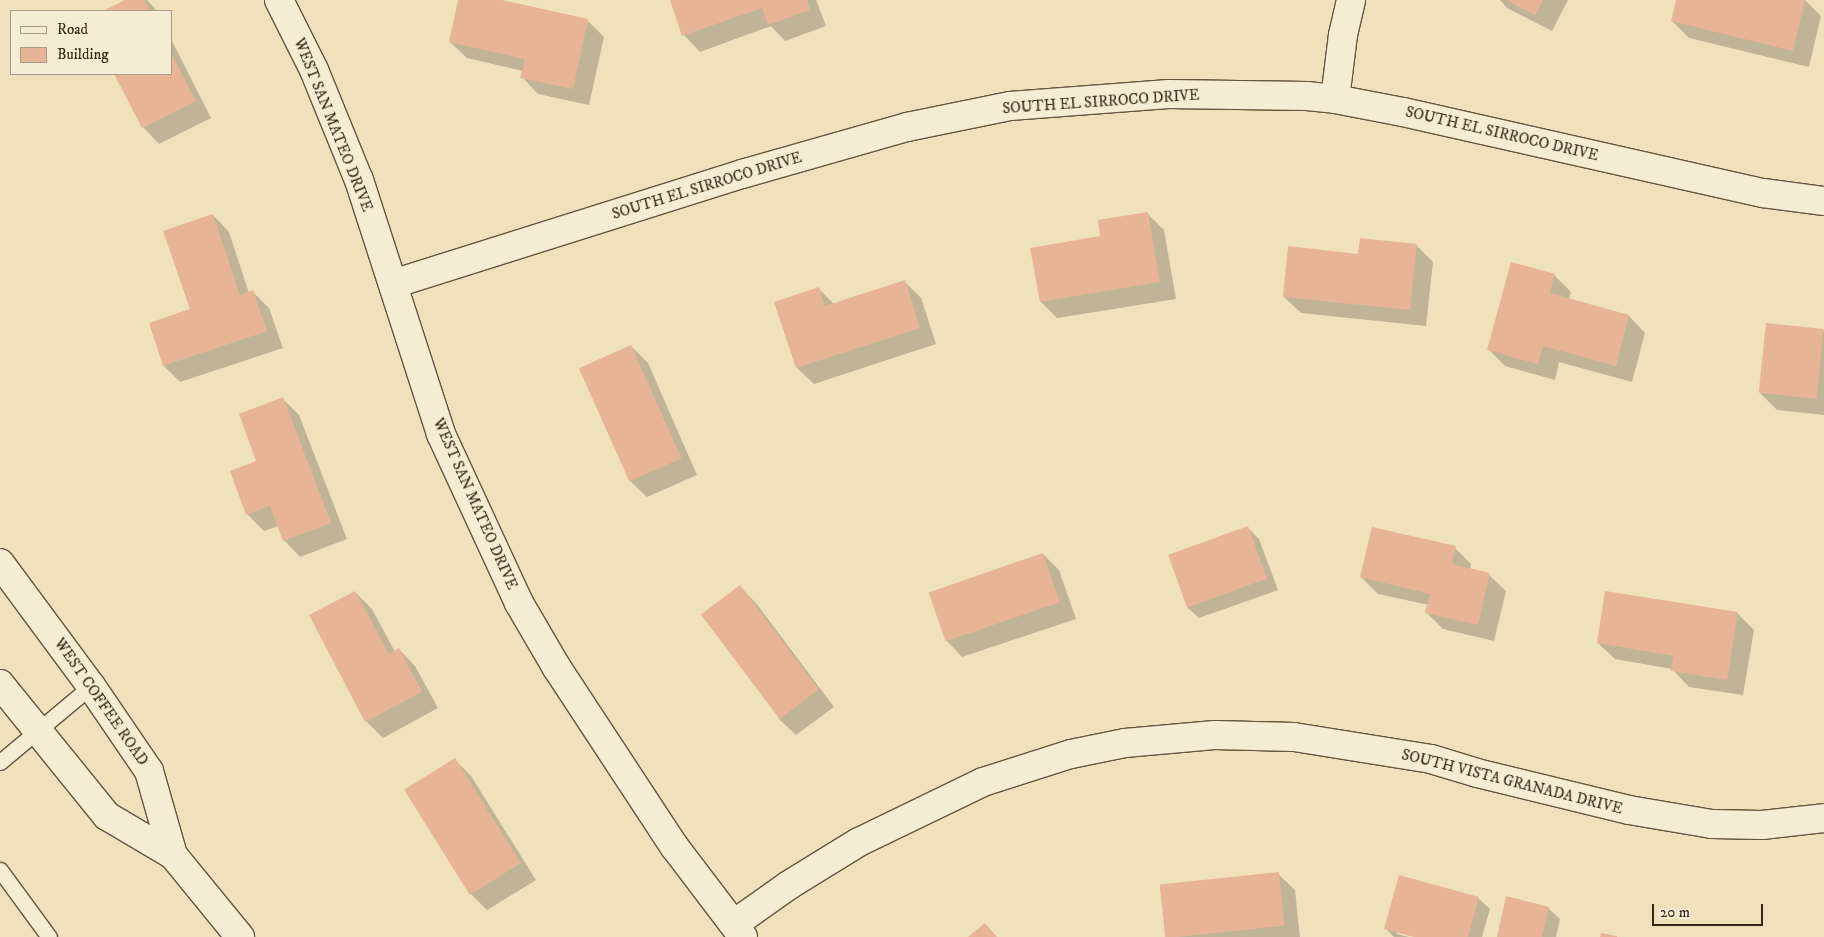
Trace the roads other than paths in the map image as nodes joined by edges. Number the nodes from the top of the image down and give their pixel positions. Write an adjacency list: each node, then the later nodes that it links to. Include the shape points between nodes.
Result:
1 (279, 0): 5 (street, WEST SAN MATEO DRIVE, via 314,70 359,180)
2 (1351, 0): 3 (street)
3 (1335, 99): 4 (street, SOUTH EL SIRROCO DRIVE, via 1763,193); 5 (street, SOUTH EL SIRROCO DRIVE, via 1169,94 1010,106 907,127 742,174)
4 (1824, 201)
5 (393, 284): 14 (street, WEST SAN MATEO DRIVE, via 441,434 519,602 556,668 669,838)
6 (0, 563): 8 (street, WEST COFFEE ROAD)
7 (0, 684): 9 (street, WEST COFFEE ROAD)
8 (91, 686): 9 (lane); 12 (street, WEST COFFEE ROAD, via 149,771)
9 (38, 731): 10 (lane); 12 (street, WEST COFFEE ROAD, via 107,816)
10 (0, 762)
11 (1824, 818): 14 (street, SOUTH VISTA GRANADA DRIVE, via 1762,825 1712,824 1629,810 1431,759 1294,737 1215,735 1134,742 1062,757 983,782 859,842 789,886)
12 (173, 855): 16 (street, WEST COFFEE ROAD)
13 (0, 870): 15 (lane)
14 (738, 930)
15 (49, 937)
16 (240, 937)

